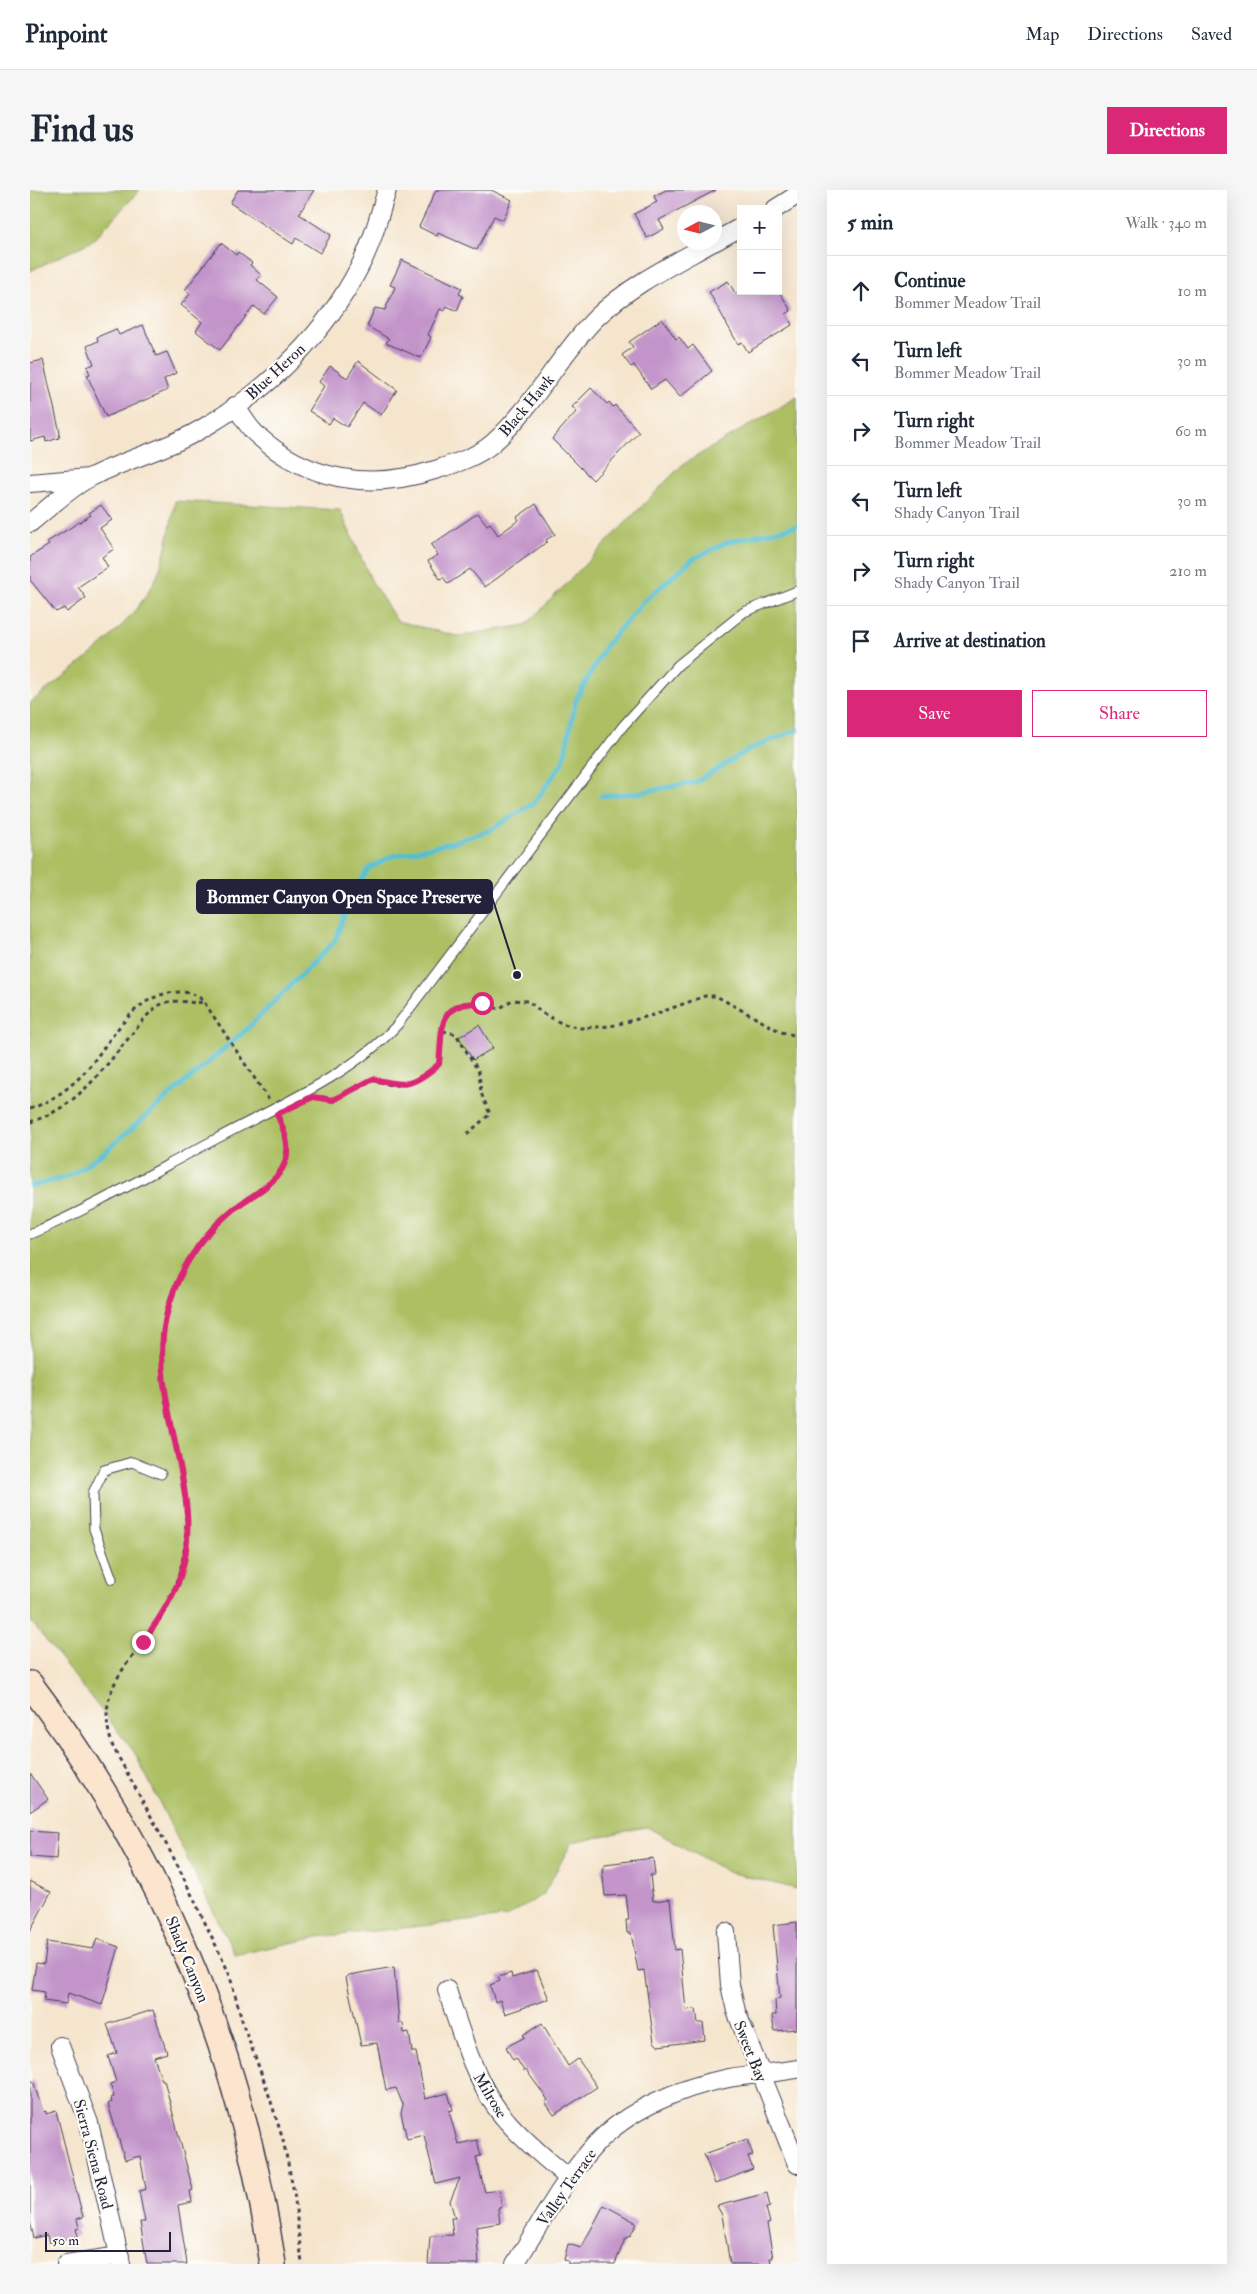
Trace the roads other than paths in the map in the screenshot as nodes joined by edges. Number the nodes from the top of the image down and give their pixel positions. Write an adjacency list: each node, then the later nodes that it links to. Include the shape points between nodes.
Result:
1 (387, 190): 7 (street, Blue Heron, via 359,268 332,312 300,350 256,392)
2 (797, 195): 3 (street)
3 (781, 205)
4 (737, 230): 5 (street, Black Hawk)
5 (722, 238)
6 (699, 250): 7 (street, Black Hawk, via 633,286 596,319 524,411 491,444 458,462 419,475 370,482 325,475 293,462 254,433)
7 (236, 406): 8 (street, Blue Heron, via 208,426)
8 (89, 478): 9 (street, Blue Heron); 10 (street, Blue Heron)
9 (30, 483)
10 (30, 523)
11 (797, 591): 12 (lane, via 744,612 678,664 623,726 379,1045 275,1111 71,1217)
12 (30, 1234)
13 (162, 1474): 14 (lane, via 132,1462 104,1470 93,1493 94,1529)
14 (112, 1578)
15 (30, 1684): 25 (main road, Shady Canyon, via 112,1804 180,1935 201,1986 235,2088 265,2212)
16 (726, 1932): 20 (street, Sweet Bay, via 730,1985 736,2012)
17 (447, 1990): 22 (street, Milrose, via 479,2078 506,2121)
18 (60, 2046): 23 (street, Sierra Siena Road, via 89,2123)
19 (797, 2069): 20 (street, Valley Terrace)
20 (761, 2075): 21 (street, Sweet Bay); 22 (street, Valley Terrace, via 729,2078 673,2094 632,2115 596,2143)
21 (797, 2164)
22 (568, 2178): 26 (street, Valley Terrace)
23 (121, 2260): 24 (street)
24 (66, 2264)
25 (273, 2264)
26 (515, 2264)

